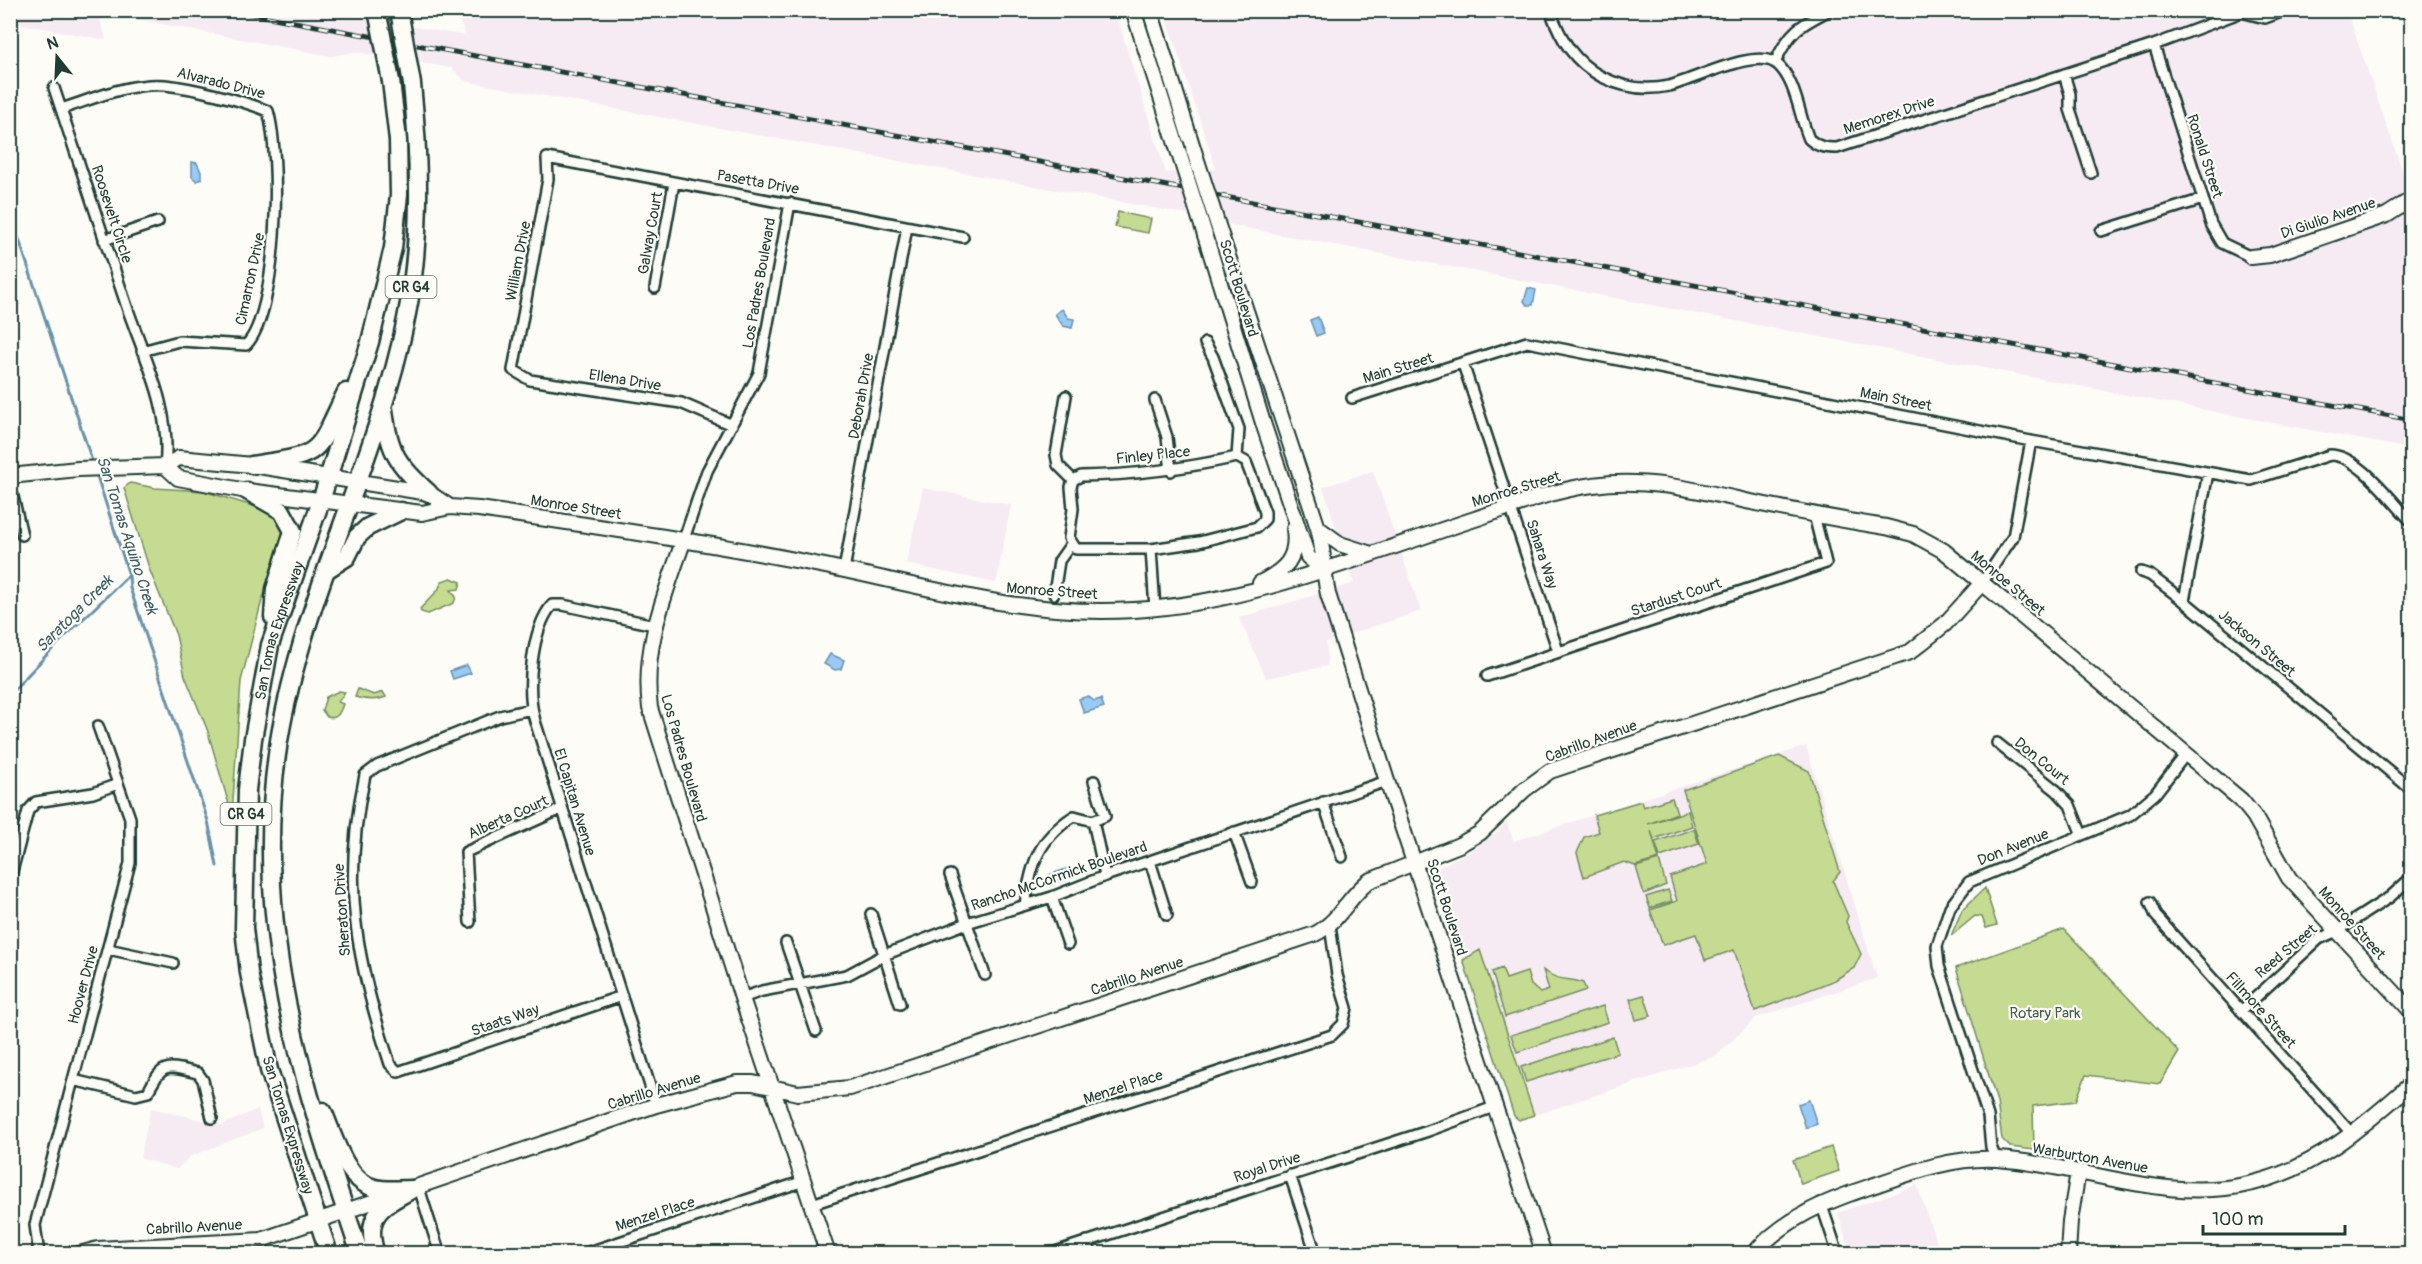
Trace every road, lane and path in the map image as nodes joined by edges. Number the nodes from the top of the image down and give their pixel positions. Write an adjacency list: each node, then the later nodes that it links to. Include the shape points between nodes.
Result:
1 (377, 10): 30 (highway, San Tomas Expressway / CR G4, bridge, via 391,81 399,195 393,248)
2 (399, 10): 38 (highway, San Tomas Expressway / CR G4, bridge, via 418,139 419,194 406,319)
3 (1133, 10): 55 (main road, Scott Boulevard, bridge)
4 (1150, 10): 61 (main road, Scott Boulevard, bridge)
5 (1551, 10): 12 (street, via 1561,38 1574,56 1596,74 1632,88 1667,86 1758,57)
6 (1830, 10): 12 (street, via 1792,31)
7 (2287, 10): 9 (street, Memorex Drive, via 2265,18)
8 (2407, 10): 10 (street)
9 (2246, 11): 11 (street, Memorex Drive)
10 (2412, 25)
11 (2154, 45): 13 (street, Memorex Drive); 20 (street, Ronald Street)
12 (1775, 63): 13 (street, Memorex Drive, via 1787,76 1809,139 1826,148 1837,148)
13 (2064, 74): 18 (street, via 2070,109)
14 (54, 87): 15 (street, Roosevelt Circle)
15 (61, 109): 16 (street, Alvarado Drive, via 114,92 164,85 250,103); 27 (street, Roosevelt Circle)
16 (268, 111): 32 (street, Cimarron Drive, via 274,132 276,235 253,339 246,345 179,341)
17 (547, 158): 19 (street, Pasetta Drive); 34 (street, William Drive, via 548,179)
18 (2091, 173)
19 (674, 183): 22 (street, Pasetta Drive); 29 (street, Galway Court)
20 (2203, 199): 25 (street); 28 (street, Ronald Street, via 2222,243)
21 (2412, 199): 28 (main road, Di Giulio Avenue, via 2387,216 2270,255)
22 (790, 203): 24 (street, Pasetta Drive); 39 (street, Los Padres Boulevard, via 759,373)
23 (159, 222): 27 (street)
24 (907, 227): 26 (street, Pasetta Drive); 69 (street, Deborah Drive)
25 (2101, 231)
26 (963, 237)
27 (104, 240): 32 (street, Roosevelt Circle)
28 (2251, 257)
29 (655, 288)
30 (370, 342): 42 (highway, via 319,447 298,458); 47 (highway, San Tomas Expressway / CR G4)
31 (1206, 343): 41 (street, via 1239,429)
32 (142, 351): 43 (street, Roosevelt Circle, via 165,416)
33 (1463, 364): 36 (street, Main Street); 40 (street, Main Street, via 1527,342); 57 (street, Sahara Way)
34 (513, 370): 39 (street, Ellena Drive, via 530,380 681,404)
35 (1066, 396): 48 (street, via 1056,455 1058,465)
36 (1353, 398)
37 (1155, 400): 44 (street, via 1167,437)
38 (383, 405): 49 (highway, San Tomas Expressway / CR G4); 52 (highway, via 392,453)
39 (732, 426): 63 (street, Los Padres Boulevard, via 707,471)
40 (2031, 441): 45 (street, Main Street); 71 (street, Cabrillo Avenue, via 2013,537)
41 (1237, 457): 44 (street, Finley Place); 65 (street, via 1246,462 1265,512 1257,527)
42 (252, 465): 43 (main road, Monroe Street, via 179,458); 47 (main road, Monroe Street)
43 (165, 466): 46 (main road, Monroe Street); 51 (main road, Monroe Street, via 178,478)
44 (1171, 471): 48 (street, Finley Place, via 1081,476)
45 (2208, 473): 60 (street, Main Street, via 2251,480 2340,455 2358,465); 74 (street)
46 (10, 476)
47 (328, 478): 49 (main road, Monroe Street); 53 (highway, San Tomas Expressway / CR G4)
48 (1073, 480): 64 (street)
49 (357, 483): 52 (main road, Monroe Street); 54 (highway, San Tomas Expressway / CR G4)
50 (10, 484): 62 (street)
51 (247, 491): 53 (main road, Monroe Street); 77 (highway, via 282,511 293,531 275,589)
52 (429, 493): 56 (main road, Monroe Street)
53 (321, 501): 54 (main road, Monroe Street); 77 (highway, San Tomas Expressway / CR G4)
54 (349, 504): 58 (main road, Monroe Street); 67 (highway, San Tomas Expressway / CR G4)
55 (1292, 506): 68 (main road, Scott Boulevard, via 1308,557); 72 (main road, via 1294,556 1281,571)
56 (450, 507): 58 (main road, Monroe Street, via 422,513); 63 (main road, Monroe Street)
57 (1510, 507): 59 (main road, Monroe Street, via 1574,488 1624,483 1703,492); 66 (main road, Monroe Street); 78 (street, Sahara Way)
58 (401, 511): 67 (highway, via 368,527 357,537 347,556)
59 (1814, 515): 71 (main road, Monroe Street, via 1913,534 1944,550); 78 (street, Stardust Court, via 1826,563)
60 (2412, 522)
61 (1318, 528): 66 (main road, via 1340,544); 68 (main road, Scott Boulevard, via 1324,552)
62 (22, 535)
63 (684, 539): 69 (main road, Monroe Street); 76 (main road, Los Padres Boulevard)
64 (1071, 544): 65 (street, via 1076,549); 73 (street, via 1059,561)
65 (1151, 549): 75 (street)
66 (1368, 553): 68 (main road, Monroe Street)
67 (328, 569): 123 (highway, San Tomas Expressway / CR G4, via 305,636 279,740 271,829 278,967)
68 (1322, 569): 72 (main road, Monroe Street); 85 (main road, Scott Boulevard)
69 (844, 570): 75 (main road, Monroe Street, via 1000,604 1081,613)
70 (2141, 572): 74 (street, Jackson Street)
71 (1982, 583): 83 (main road, Monroe Street); 95 (main road, Cabrillo Avenue, via 1946,624 1910,652 1550,771 1524,790 1480,833)
72 (1244, 593): 75 (main road, Monroe Street)
73 (1054, 594)
74 (2184, 601): 87 (street, Jackson Street)
75 (1155, 609)
76 (654, 625): 80 (street, El Capitan Avenue, via 552,605 545,614 530,674); 118 (main road, Los Padres Boulevard, via 647,668 650,708)
77 (270, 645): 140 (highway, San Tomas Expressway / CR G4, via 247,790 244,928 262,1042)
78 (1558, 651): 79 (street, Stardust Court)
79 (1487, 676)
80 (531, 709): 89 (street, El Capitan Avenue); 124 (street, Sheraton Drive, via 500,716 377,766 365,775 352,866 357,943 366,991 390,1064)
81 (98, 726): 86 (street, Hoover Drive)
82 (1997, 743): 92 (street, Don Court, via 2070,805)
83 (2186, 754): 92 (street, Don Avenue, via 2156,794 2130,815); 109 (main road, Monroe Street, via 2241,800 2289,878)
84 (1094, 781): 90 (street, via 1105,816)
85 (1387, 781): 88 (street, Rancho McCormick Boulevard); 95 (main road, Scott Boulevard)
86 (118, 784): 99 (street, via 93,793 36,802 28,811); 112 (street, Hoover Drive, via 132,836 130,863)
87 (2412, 790)
88 (1323, 802): 91 (street, Rancho McCormick Boulevard); 93 (street)
89 (561, 809): 106 (street, Alberta Court, via 466,852); 117 (street, El Capitan Avenue)
90 (1093, 821): 97 (street); 103 (street, via 1074,816 1057,827 1042,845 1030,872)
91 (1234, 832): 94 (street, Rancho McCormick Boulevard); 100 (street)
92 (2082, 835): 132 (street, Don Avenue, via 1969,882 1950,907 1937,946 1988,1116)
93 (1342, 857)
94 (1150, 861): 97 (street, Rancho McCormick Boulevard); 105 (street)
95 (1415, 863): 108 (main road, Cabrillo Avenue, via 1369,881); 129 (main road, Scott Boulevard)
96 (950, 874): 107 (street)
97 (1105, 876): 101 (street, Rancho McCormick Boulevard)
98 (2412, 877): 109 (street, Reed Street, via 2390,897)
99 (10, 879)
100 (1252, 882)
101 (1052, 897): 103 (street, Rancho McCormick Boulevard); 111 (street)
102 (2150, 903): 120 (street, Fillmore Street, via 2156,916)
103 (1025, 905): 107 (street, Rancho McCormick Boulevard)
104 (871, 914): 113 (street)
105 (1167, 915)
106 (470, 922)
107 (967, 923): 113 (street, Rancho McCormick Boulevard); 115 (street)
108 (1330, 925): 127 (main road, Cabrillo Avenue, via 1315,934 850,1088 798,1093); 138 (street, Menzel Place, via 1336,975 1347,1008 1343,1024 1332,1035)
109 (2337, 931): 120 (street, Reed Street, via 2319,939); 121 (main road, Monroe Street)
110 (786, 944): 116 (street)
111 (1068, 944)
112 (108, 949): 114 (street); 125 (street, Hoover Drive)
113 (884, 955): 116 (street, Rancho McCormick Boulevard, via 847,975); 119 (street)
114 (173, 963)
115 (984, 975)
116 (799, 984): 118 (street, Rancho McCormick Boulevard); 122 (street)
117 (622, 996): 124 (street, Staats Way); 128 (street, El Capitan Avenue)
118 (742, 998): 127 (main road, Los Padres Boulevard)
119 (900, 1004)
120 (2241, 1011): 131 (street, Fillmore Street)
121 (2412, 1012)
122 (816, 1030)
123 (298, 1057): 136 (highway, via 360,1181 374,1188); 139 (highway, San Tomas Expressway / CR G4)
124 (398, 1072)
125 (73, 1080): 130 (street, via 136,1095 148,1092 157,1073 164,1068 198,1073); 142 (street, Hoover Drive, via 35,1225)
126 (2412, 1083): 131 (main road, Warburton Avenue)
127 (771, 1088): 128 (main road, Cabrillo Avenue, via 737,1083); 135 (main road, Los Padres Boulevard)
128 (656, 1105): 136 (main road, Cabrillo Avenue)
129 (1494, 1107): 134 (street, Royal Drive); 153 (main road, Scott Boulevard)
130 (212, 1118)
131 (2353, 1135): 133 (main road, Warburton Avenue, via 2296,1169 2229,1188 2166,1188)
132 (1996, 1159): 133 (main road, Warburton Avenue); 137 (main road, Warburton Avenue, via 1940,1165)
133 (2078, 1172): 156 (main road)
134 (1290, 1175): 141 (street, Royal Drive); 152 (street)
135 (804, 1181): 138 (main road, Los Padres Boulevard); 148 (street, Menzel Place)
136 (416, 1188): 139 (main road, Cabrillo Avenue); 146 (highway, via 384,1205 372,1222 371,1240); 147 (street)
137 (1821, 1203): 154 (main road, Warburton Avenue, via 1783,1226); 155 (street)
138 (812, 1204): 149 (main road, Los Padres Boulevard)
139 (346, 1211): 140 (main road, Cabrillo Avenue); 145 (highway, San Tomas Expressway / CR G4)
140 (318, 1221): 143 (main road, Cabrillo Avenue, via 261,1240 98,1249); 144 (highway, San Tomas Expressway / CR G4)
141 (1087, 1241): 150 (street, Royal Drive); 151 (street)
142 (39, 1254)
143 (79, 1254)
144 (329, 1254)
145 (360, 1254)
146 (376, 1254)
147 (440, 1254)
148 (583, 1254)
149 (828, 1254)
150 (1049, 1254)
151 (1091, 1254)
152 (1316, 1254)
153 (1544, 1254)
154 (1753, 1254)
155 (1838, 1254)
156 (2068, 1254)

